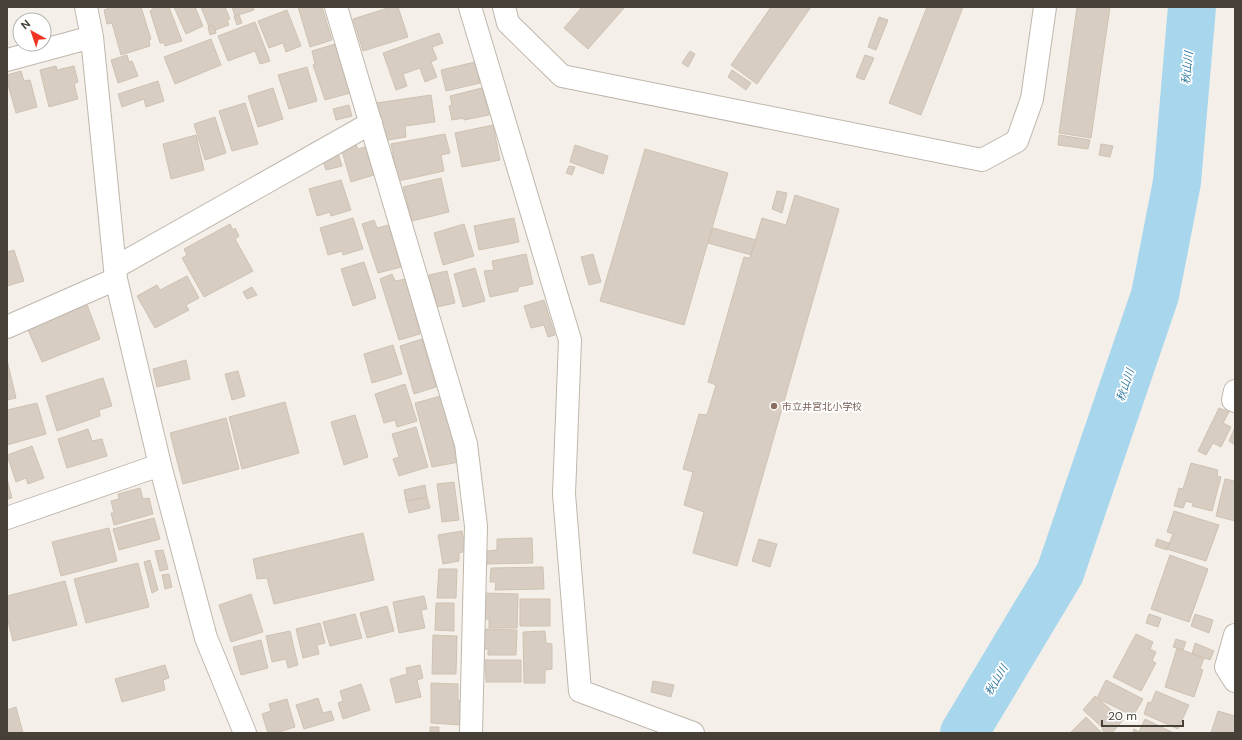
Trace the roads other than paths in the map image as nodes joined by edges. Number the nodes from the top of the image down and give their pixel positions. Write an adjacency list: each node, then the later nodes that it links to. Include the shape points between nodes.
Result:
1 (86, 7): 6 (street)
2 (336, 7): 8 (street)
3 (470, 7): 19 (street, via 570,340 564,494 580,691)
4 (504, 7): 5 (street, via 508,23 562,76 982,160 1017,141 1032,99)
5 (1045, 7)
6 (92, 36): 7 (street); 9 (street)
7 (7, 60)
8 (371, 123): 9 (street); 18 (street, via 466,444 476,526)
9 (116, 273): 10 (street); 13 (street)
10 (7, 327)
11 (1235, 391): 12 (street)
12 (1235, 401)
13 (160, 465): 14 (street); 17 (street, via 206,638)
14 (7, 518)
15 (1235, 635): 16 (street, via 1226,667)
16 (1235, 681)
17 (245, 733)
18 (471, 733)
19 (693, 733)

